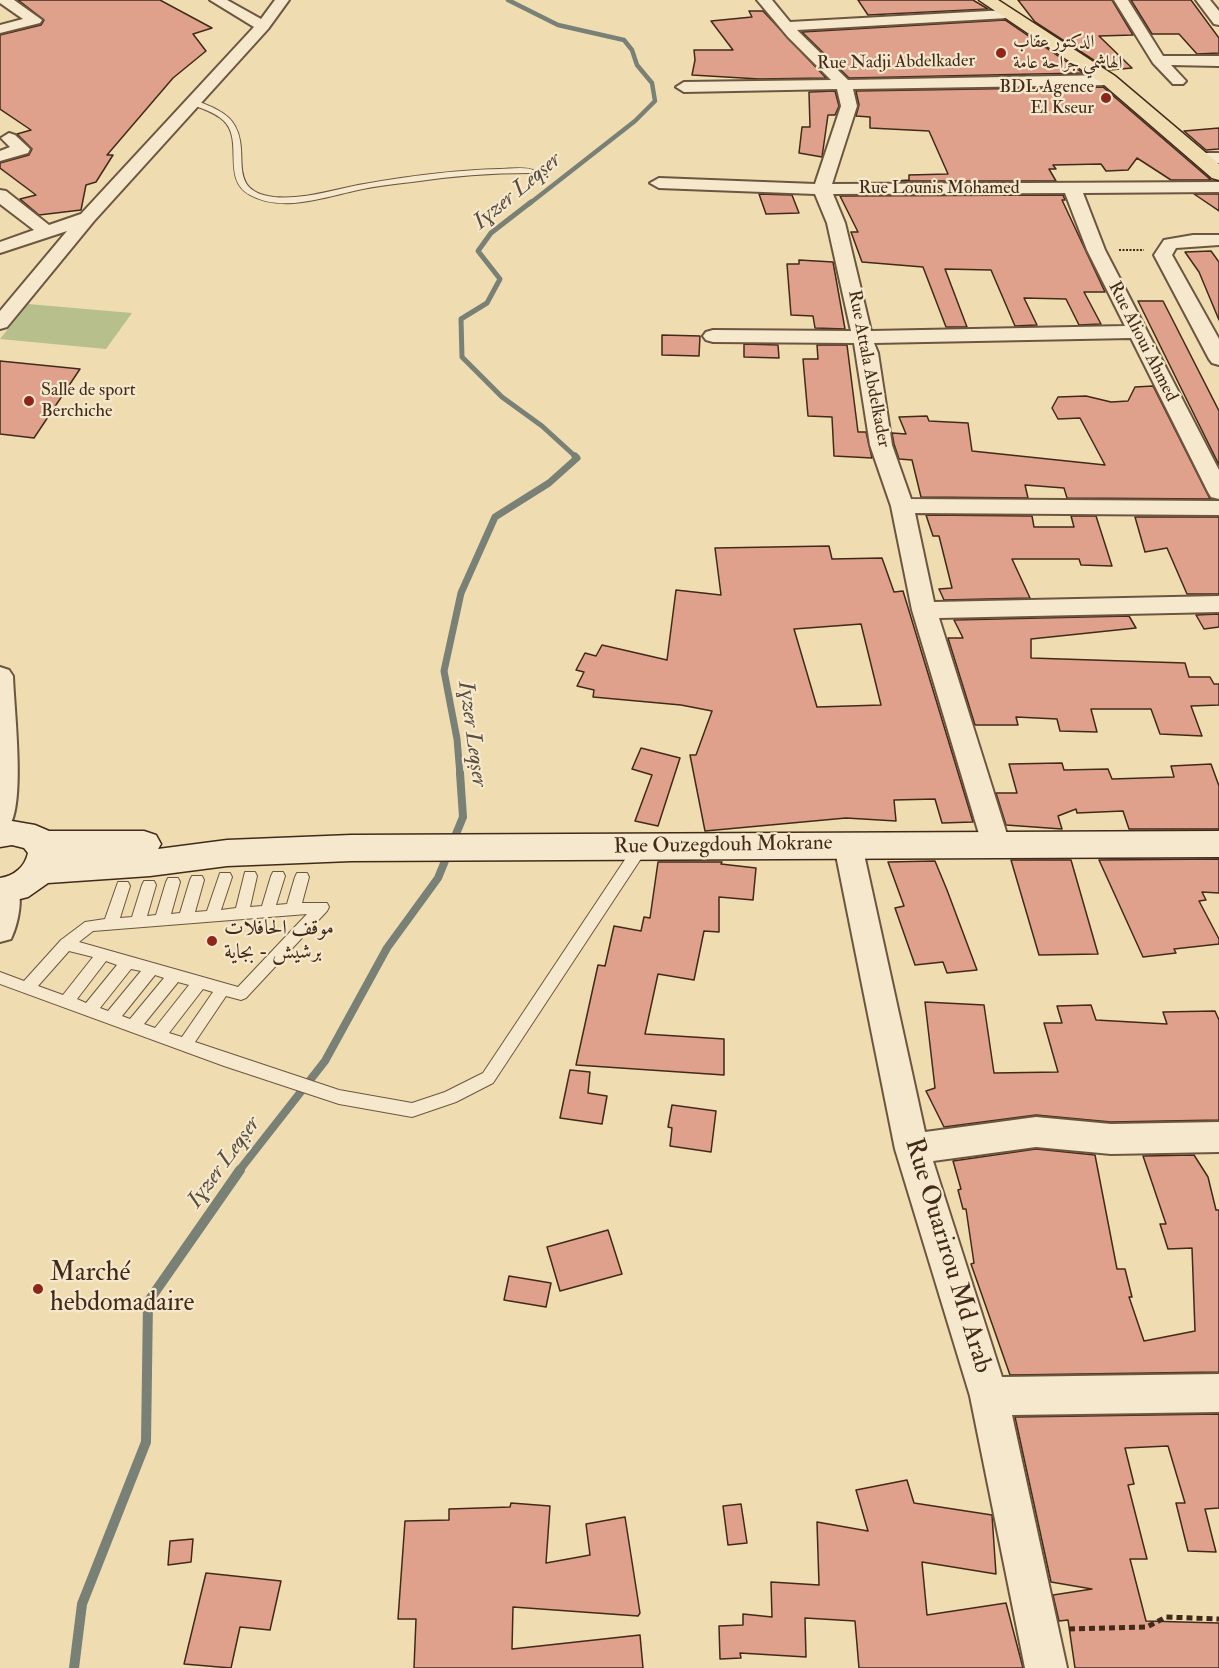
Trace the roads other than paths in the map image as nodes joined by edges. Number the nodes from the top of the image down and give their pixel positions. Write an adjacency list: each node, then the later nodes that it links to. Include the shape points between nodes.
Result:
1 (5, 0): 14 (street, via 35,20)
2 (217, 0): 9 (street)
3 (282, 0): 12 (street)
4 (764, 0): 13 (street)
5 (987, 0): 10 (main road)
6 (1121, 0): 15 (street)
7 (1203, 0): 11 (street)
8 (249, 2): 9 (street)
9 (231, 7): 12 (street)
10 (1007, 14): 13 (street); 17 (main road)
11 (1219, 21)
12 (263, 26): 21 (street)
13 (788, 26): 19 (street)
14 (0, 29)
15 (1158, 60): 16 (street); 18 (street)
16 (1219, 61)
17 (1109, 80): 19 (street, Rue Nadji Abdelkader); 24 (main road)
18 (1178, 81)
19 (844, 84): 20 (street, Rue Nadji Abdelkader); 29 (street, via 849,106)
20 (684, 87)
21 (194, 102): 25 (lane, via 227,119 233,127 242,184 269,199 300,199 456,175); 31 (street)
22 (9, 138): 23 (street, via 22,149)
23 (0, 156)
24 (1210, 158): 26 (main road)
25 (531, 171)
26 (1219, 174)
27 (659, 183): 29 (street, Rue Lounis Mohamed)
28 (1219, 187): 29 (street, Rue Lounis Mohamed); 36 (street, Rue Alioui Ahmed, via 1072,188 1096,250)
29 (822, 189): 38 (street, Rue Attala Abdelkader, via 836,224)
30 (0, 195): 32 (street)
31 (88, 217): 32 (street); 35 (street)
32 (46, 232): 34 (street)
33 (1219, 240): 39 (street, via 1170,244 1163,255)
34 (0, 248)
35 (0, 322)
36 (1137, 332): 38 (street); 40 (street, Rue Alioui Ahmed)
37 (713, 336): 38 (street)
38 (862, 337): 41 (street, Rue Attala Abdelkader, via 868,353 881,445)
39 (1219, 359)
40 (1219, 492)
41 (902, 506): 42 (street); 44 (street, Rue Attala Abdelkader)
42 (1219, 508)
43 (1219, 604): 44 (street)
44 (924, 610): 49 (street, Rue Attala Abdelkader)
45 (0, 676): 46 (street)
46 (0, 818)
47 (0, 835): 52 (main road, via 35,837)
48 (848, 844): 49 (main road, Rue Ouzegdouh Mokrane); 51 (main road, Rue Ouzegdouh Mokrane); 87 (street, Rue Ouarirou Md Arab)
49 (996, 844): 50 (main road, Rue Ouzegdouh Mokrane)
50 (1219, 844)
51 (641, 846): 53 (main road, Rue Ouzegdouh Mokrane, via 351,848); 85 (lane, via 488,1078 450,1097 412,1110 339,1097)
52 (40, 858): 53 (main road, Rue Ouzegdouh Mokrane); 61 (main road, via 30,880)
53 (226, 865): 65 (lane)
54 (250, 876): 64 (lane)
55 (278, 876): 63 (lane)
56 (302, 877): 62 (lane)
57 (197, 880): 66 (lane)
58 (173, 882): 67 (lane)
59 (149, 885): 68 (lane)
60 (123, 886): 69 (lane)
61 (3, 891): 70 (street)
62 (293, 909): 63 (lane); 79 (lane, via 322,907 241,994)
63 (267, 912): 64 (lane)
64 (242, 913): 65 (lane)
65 (212, 916): 66 (lane)
66 (186, 918): 67 (lane)
67 (162, 920): 68 (lane)
68 (138, 922): 69 (lane)
69 (111, 924): 71 (lane, via 90,926)
70 (0, 930)
71 (66, 944): 72 (lane); 78 (lane)
72 (103, 955): 73 (lane); 80 (lane)
73 (128, 962): 74 (lane); 81 (lane)
74 (152, 969): 75 (lane); 82 (lane)
75 (175, 975): 77 (lane); 83 (lane)
76 (0, 978): 78 (lane)
77 (200, 982): 79 (lane); 84 (lane)
78 (27, 988): 80 (lane)
79 (223, 989): 85 (lane)
80 (66, 1002): 81 (lane)
81 (89, 1010): 82 (lane)
82 (111, 1018): 83 (lane)
83 (134, 1026): 84 (lane)
84 (158, 1035): 85 (lane)
85 (185, 1045)
86 (1219, 1137): 87 (street, via 1111,1139 1036,1132)
87 (912, 1149): 89 (street, Rue Ouarirou Md Arab)
88 (1219, 1393): 89 (street)
89 (989, 1396): 90 (street, Rue Ouarirou Md Arab)
90 (1046, 1668)

